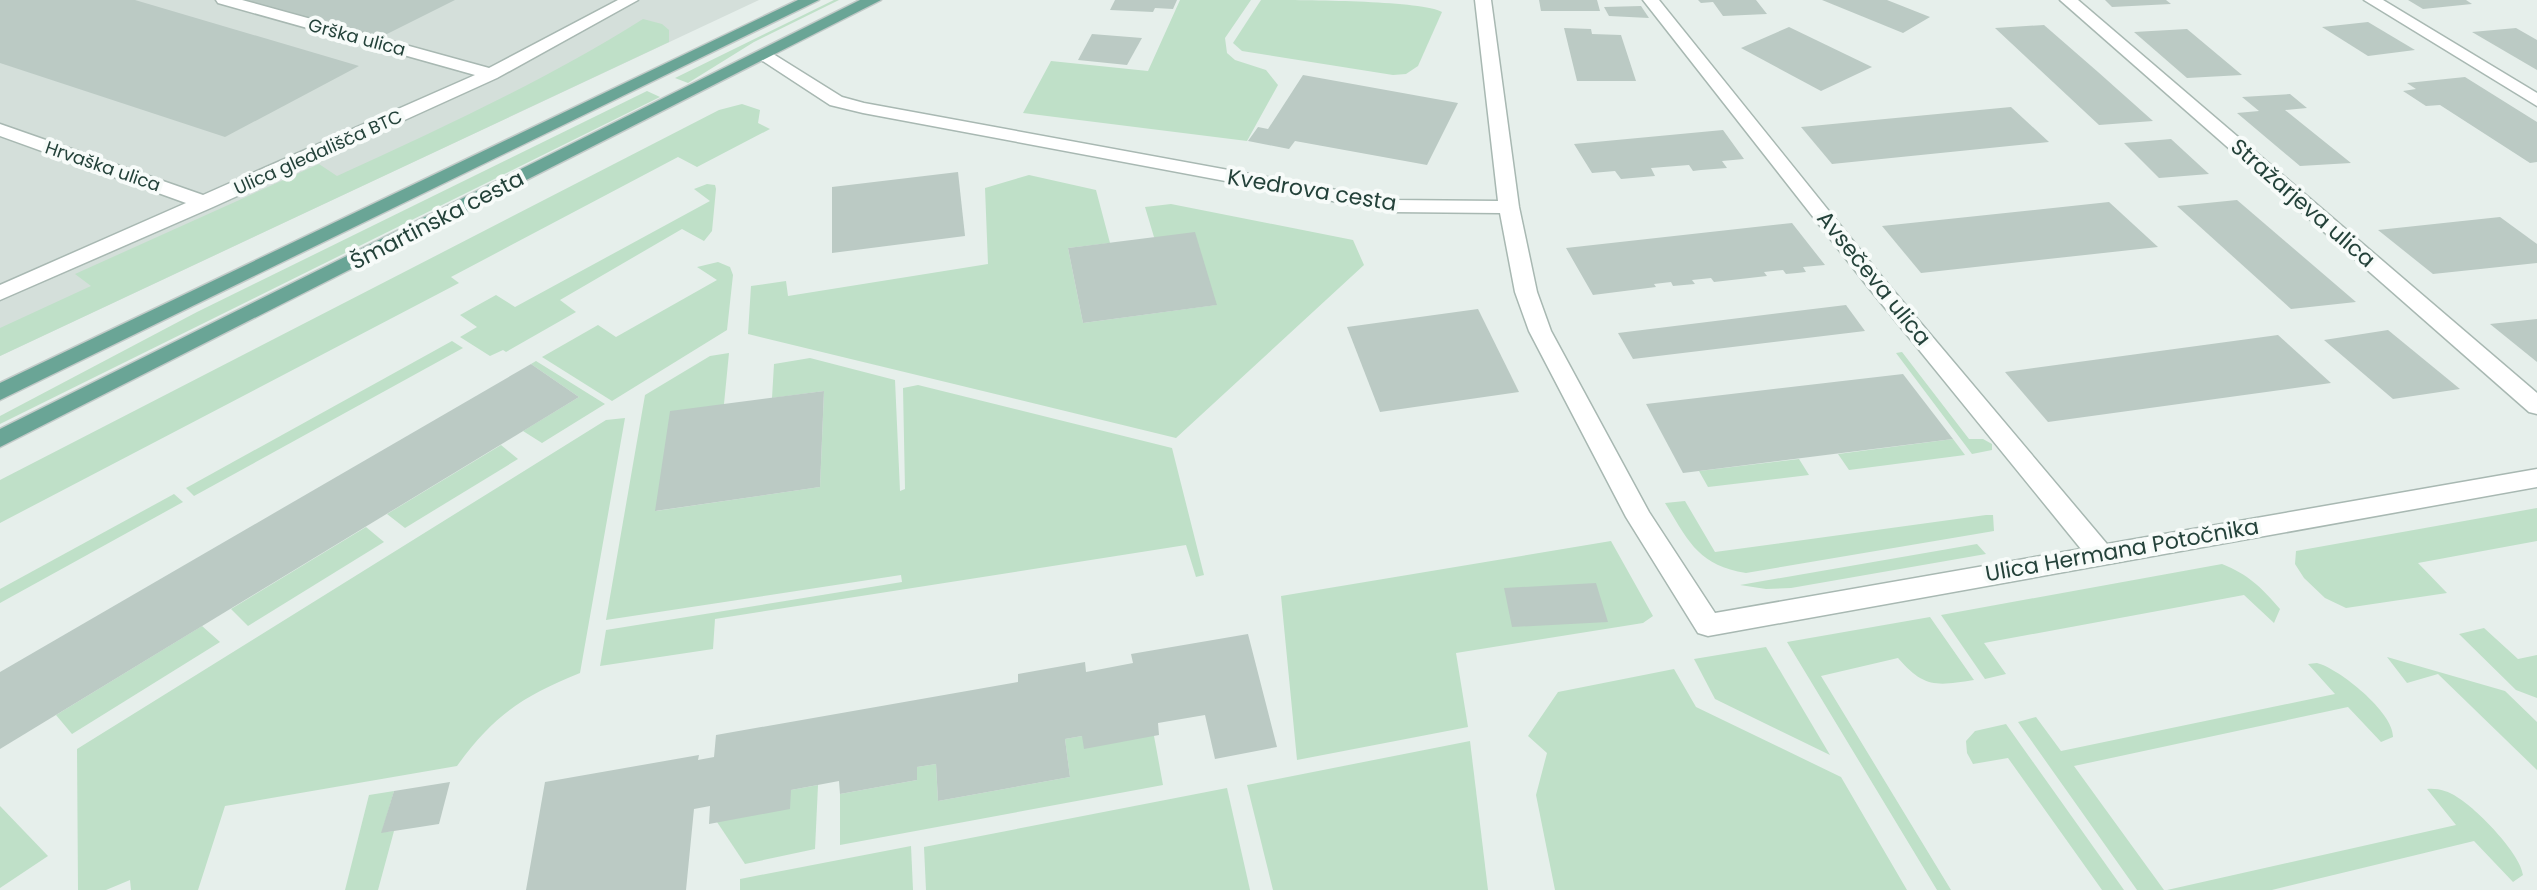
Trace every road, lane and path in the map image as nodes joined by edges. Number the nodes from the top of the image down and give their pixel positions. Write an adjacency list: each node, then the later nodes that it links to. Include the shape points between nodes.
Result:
1 (224, 0): 10 (street, Grška ulica)
2 (811, 0): 16 (main road, Šmartinska cesta)
3 (873, 0): 9 (main road, Šmartinska cesta)
4 (1483, 0): 14 (street)
5 (1651, 0): 20 (street, Avsečeva ulica)
6 (2068, 0): 17 (street, Stražarjeva ulica)
7 (2372, 0): 11 (street)
8 (624, 1): 10 (street, Ulica gledališča BTC)
9 (764, 56): 14 (street, Kvedrova cesta, via 836,101 863,108 1391,206); 18 (main road, Šmartinska cesta)
10 (491, 74): 13 (street, Ulica gledališča BTC)
11 (2537, 101)
12 (0, 130): 13 (street, Hrvaška ulica)
13 (206, 203): 15 (street, Ulica gledališča BTC)
14 (1509, 207): 20 (street, Ulica Hermana Potočnika, via 1526,292 1540,331 1639,517 1708,625)
15 (0, 293)
16 (0, 392)
17 (2537, 406)
18 (0, 439)
19 (2537, 478): 20 (street, Ulica Hermana Potočnika)
20 (2100, 554)

